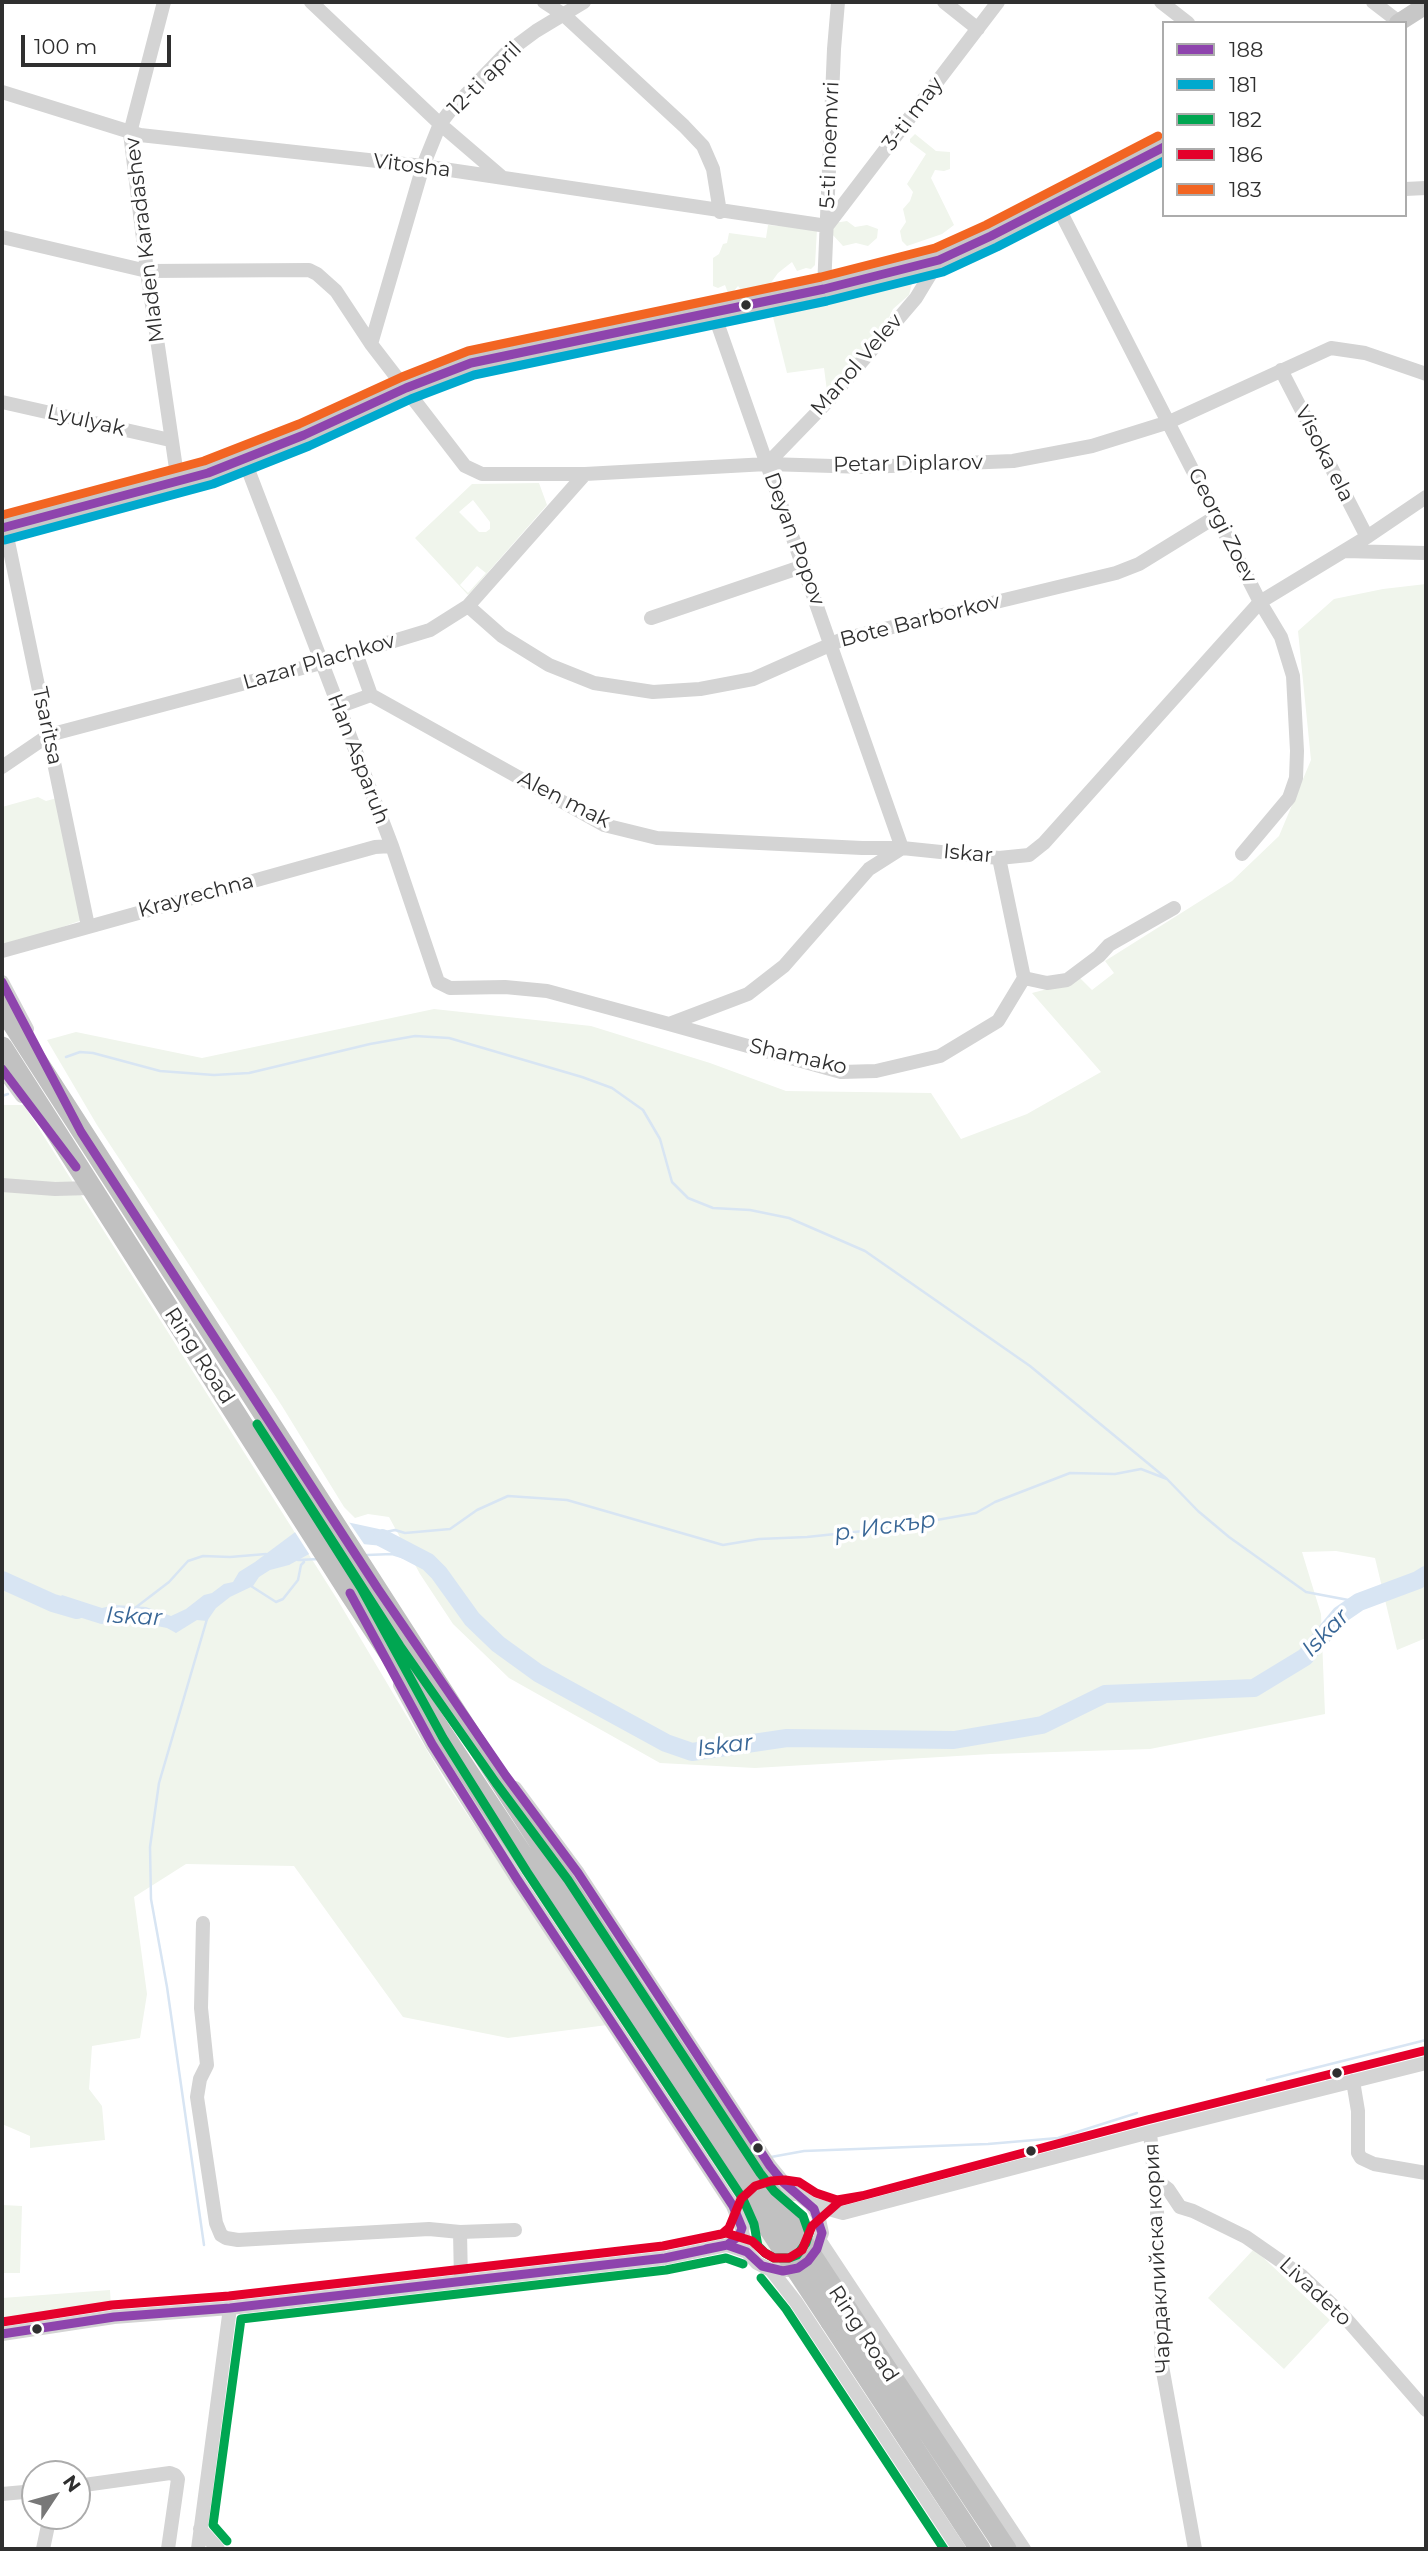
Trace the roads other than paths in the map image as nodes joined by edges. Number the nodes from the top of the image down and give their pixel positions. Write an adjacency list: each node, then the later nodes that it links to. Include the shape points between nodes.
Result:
1 (164, 2): 18 (street, Mladen Karadashev)
2 (311, 2): 17 (street)
3 (544, 2): 11 (street)
4 (584, 2): 11 (street, 12-ti april)
5 (838, 2): 26 (street, 5-ti noemvri)
6 (944, 2): 15 (street)
7 (998, 2): 15 (street, 3-ti may)
8 (1161, 2): 12 (street)
9 (1373, 2): 13 (street)
10 (1426, 5): 14 (main road)
11 (564, 15): 17 (street, 12-ti april, via 505,54); 25 (street, via 703,146 713,169)
12 (1185, 21)
13 (1398, 21)
14 (1401, 21)
15 (978, 29): 26 (street, 3-ti may)
16 (2, 92): 18 (street, Vitosha)
17 (440, 124): 20 (street, 12-ti april); 21 (street)
18 (130, 132): 20 (street, Vitosha); 29 (street, Mladen Karadashev)
19 (1162, 148): 24 (main road)
20 (423, 166): 21 (street, Vitosha); 32 (street, 12-ti april)
21 (503, 178): 25 (street, Vitosha)
22 (1426, 188): 23 (street)
23 (1407, 189)
24 (1056, 203): 28 (main road); 37 (street, Georgi Zoev)
25 (720, 212): 26 (street, Vitosha)
26 (827, 226): 30 (street, 5-ti noemvri)
27 (2, 237): 29 (street, Petar Diplarov)
28 (939, 260): 30 (main road); 40 (street, Manol Velev, via 916,298)
29 (147, 271): 32 (street, Petar Diplarov, via 309,270 336,291); 38 (street, Mladen Karadashev)
30 (824, 289): 31 (main road)
31 (713, 311): 35 (main road, via 471,363); 40 (street, Deyan Popov)
32 (371, 344): 35 (street, Petar Diplarov)
33 (1281, 370): 34 (street, Petar Diplarov, via 1331,348 1365,353); 37 (street, Petar Diplarov); 46 (street, Visoka ela)
34 (1426, 374)
35 (406, 388): 39 (main road); 41 (street, Petar Diplarov, via 474,471)
36 (2, 402): 38 (street, Lyulyak)
37 (1169, 422): 40 (street, Petar Diplarov, via 1092,446 1013,461 866,467); 44 (street, Georgi Zoev)
38 (170, 440): 42 (street, Mladen Karadashev)
39 (244, 460): 42 (main road); 55 (street, Han Asparuh)
40 (767, 464): 41 (street, Petar Diplarov); 49 (street, Deyan Popov)
41 (585, 474): 51 (street, Lazar Plachkov)
42 (177, 482): 45 (main road)
43 (1426, 497): 46 (street, Iskar)
44 (1217, 516): 50 (street, Georgi Zoev); 53 (street, Bote Barborkov, via 1116,573)
45 (3, 527): 58 (street, Tsaritsa)
46 (1367, 537): 47 (street, Iskar)
47 (1344, 551): 48 (street); 50 (street, Iskar)
48 (1426, 552)
49 (804, 566): 52 (street); 53 (street, Deyan Popov)
50 (1260, 603): 62 (street, Georgi Zoev, via 1281,638 1293,676 1297,765 1289,798); 63 (street, Iskar, via 1044,843 1030,855)
51 (468, 606): 53 (street, Bote Barborkov, via 502,636 549,665 594,683 653,692 752,679); 54 (street, Lazar Plachkov, via 430,630)
52 (651, 618)
53 (832, 644): 61 (street, Deyan Popov)
54 (356, 653): 55 (street, Lazar Plachkov); 56 (street)
55 (321, 663): 57 (street, Han Asparuh); 58 (street, Lazar Plachkov)
56 (371, 695): 57 (street); 61 (street, Alen mak, via 604,825 657,838)
57 (338, 707): 60 (street, Han Asparuh)
58 (48, 735): 59 (street, Lazar Plachkov); 65 (street, Tsaritsa)
59 (2, 767)
60 (391, 846): 65 (street, Krayrechna); 70 (street, Han Asparuh, via 438,982 450,988 547,991)
61 (902, 848): 63 (street, Iskar); 70 (street, via 869,869 784,966 748,994)
62 (1242, 854)
63 (999, 858): 67 (street)
64 (1174, 908): 67 (street, via 1108,945 1068,980 1047,983)
65 (88, 926): 66 (street, Krayrechna)
66 (2, 951)
67 (1024, 978): 70 (street, Shamako, via 998,1021 974,1037 940,1056 876,1071 841,1072)
68 (2, 982): 73 (street, Ring Road)
69 (2, 1007): 73 (highway, Ring Road)
70 (668, 1024)
71 (2, 1047): 74 (highway, Ring Road)
72 (2, 1069): 74 (street, Ring Road)
73 (81, 1132): 77 (highway, Ring Road)
74 (89, 1184): 75 (street, via 55,1189); 76 (highway, Ring Road)
75 (2, 1185)
76 (351, 1595): 82 (highway, Ring Road); 91 (street, via 432,1744 733,2206)
77 (410, 1639): 82 (highway, Ring Road, via 641,2000); 85 (street, via 578,1872 771,2166)
78 (203, 1923): 92 (street, via 201,2008 207,2065 197,2097 221,2235 232,2240 429,2229)
79 (1426, 2063): 80 (street)
80 (1353, 2081): 81 (street); 83 (street, via 1361,2158)
81 (1150, 2132): 84 (street, Чардаклийска кория); 89 (street)
82 (727, 2145): 99 (highway, Ring Road, bridge)
83 (1426, 2173)
84 (1155, 2179): 87 (street, Livadeto); 88 (street, Чардаклийска кория)
85 (796, 2194): 86 (street); 91 (street, via 761,2197 750,2207)
86 (811, 2204): 89 (street); 93 (street, via 818,2215)
87 (1180, 2207): 88 (street); 101 (street, Livadeto, via 1246,2237 1301,2276 1342,2314)
88 (1157, 2211): 117 (street, Чардаклийска кория, via 1162,2366)
89 (843, 2213): 93 (street)
90 (515, 2230): 92 (street)
91 (742, 2230): 94 (street); 95 (street)
92 (460, 2232): 97 (street)
93 (821, 2237): 96 (street, via 813,2257 804,2265); 116 (street)
94 (727, 2245): 95 (street); 97 (street, via 665,2258)
95 (747, 2252): 96 (street)
96 (771, 2270): 112 (street)
97 (461, 2281): 98 (street)
98 (230, 2308): 100 (street, via 114,2316); 106 (street)
99 (840, 2317): 105 (highway, Ring Road); 113 (highway, Ring Road)
100 (2, 2334)
101 (1426, 2410)
102 (91, 2484): 109 (street, via 176,2475)
103 (21, 2492): 104 (street)
104 (2, 2494)
105 (969, 2494): 114 (highway, Ring Road); 115 (highway)
106 (200, 2529): 110 (street); 111 (street)
107 (47, 2530): 108 (street)
108 (43, 2549)
109 (169, 2549)
110 (198, 2549)
111 (218, 2549)
112 (959, 2549)
113 (977, 2549)
114 (1006, 2549)
115 (1012, 2549)
116 (1024, 2549)
117 (1195, 2549)

